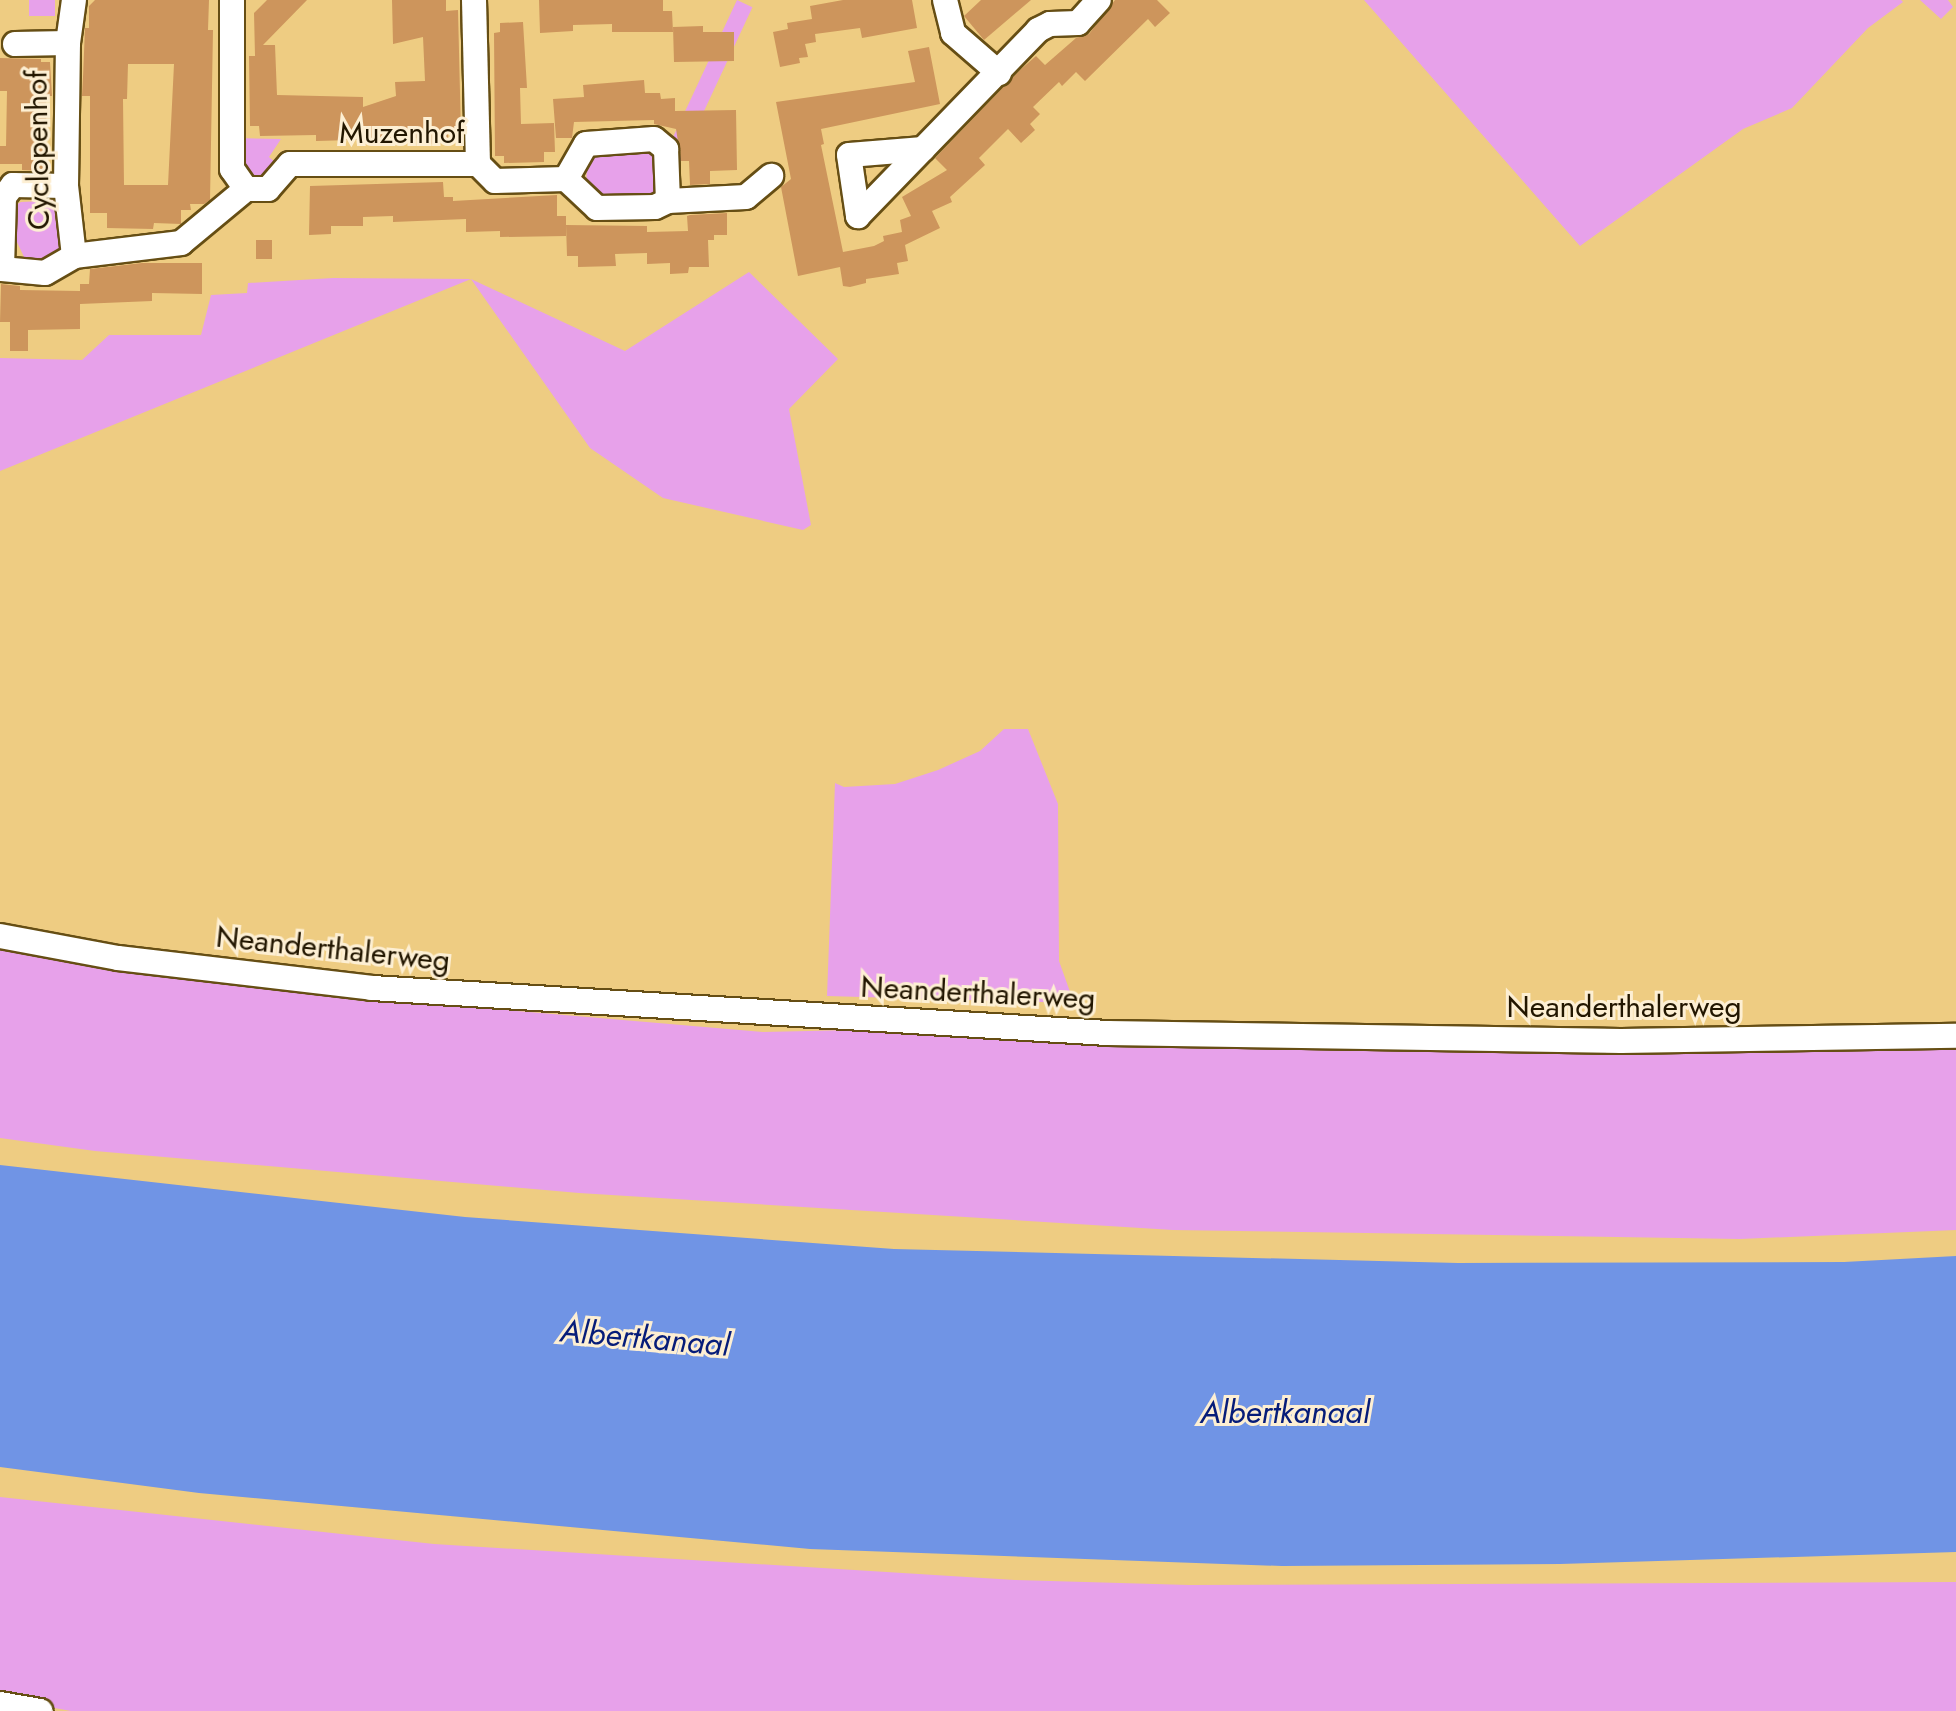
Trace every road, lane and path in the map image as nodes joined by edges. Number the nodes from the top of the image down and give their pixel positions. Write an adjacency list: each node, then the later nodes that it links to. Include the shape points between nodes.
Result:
1 (74, 0): 6 (street, Cyclopenhof)
2 (232, 0): 12 (street)
3 (474, 0): 10 (street)
4 (945, 0): 8 (street, via 953,33)
5 (1099, 0): 8 (street, via 1078,23 1038,30)
6 (68, 43): 7 (street, Cyclopenhof); 14 (street, Cyclopenhof)
7 (15, 44)
8 (999, 73): 9 (street)
9 (923, 149)
10 (478, 164): 12 (street, Muzenhof, via 290,164 268,189); 13 (street, Muzenhof, via 495,181)
11 (771, 176): 15 (street, via 746,197)
12 (239, 179): 16 (street, Muzenhof, via 181,243)
13 (566, 179): 15 (street, via 597,208 655,207); 15 (street, via 586,144 654,139 666,149)
14 (66, 186): 16 (street, Cyclopenhof); 16 (street, Muzenhof, via 13,185 4,197 2,269 45,273)
15 (668, 201)
16 (74, 256)
17 (0, 936): 18 (street, Neanderthalerweg, via 118,958 372,988 1108,1033 1621,1041)
18 (1956, 1036)
19 (0, 1704): 20 (street)
20 (38, 1711)

